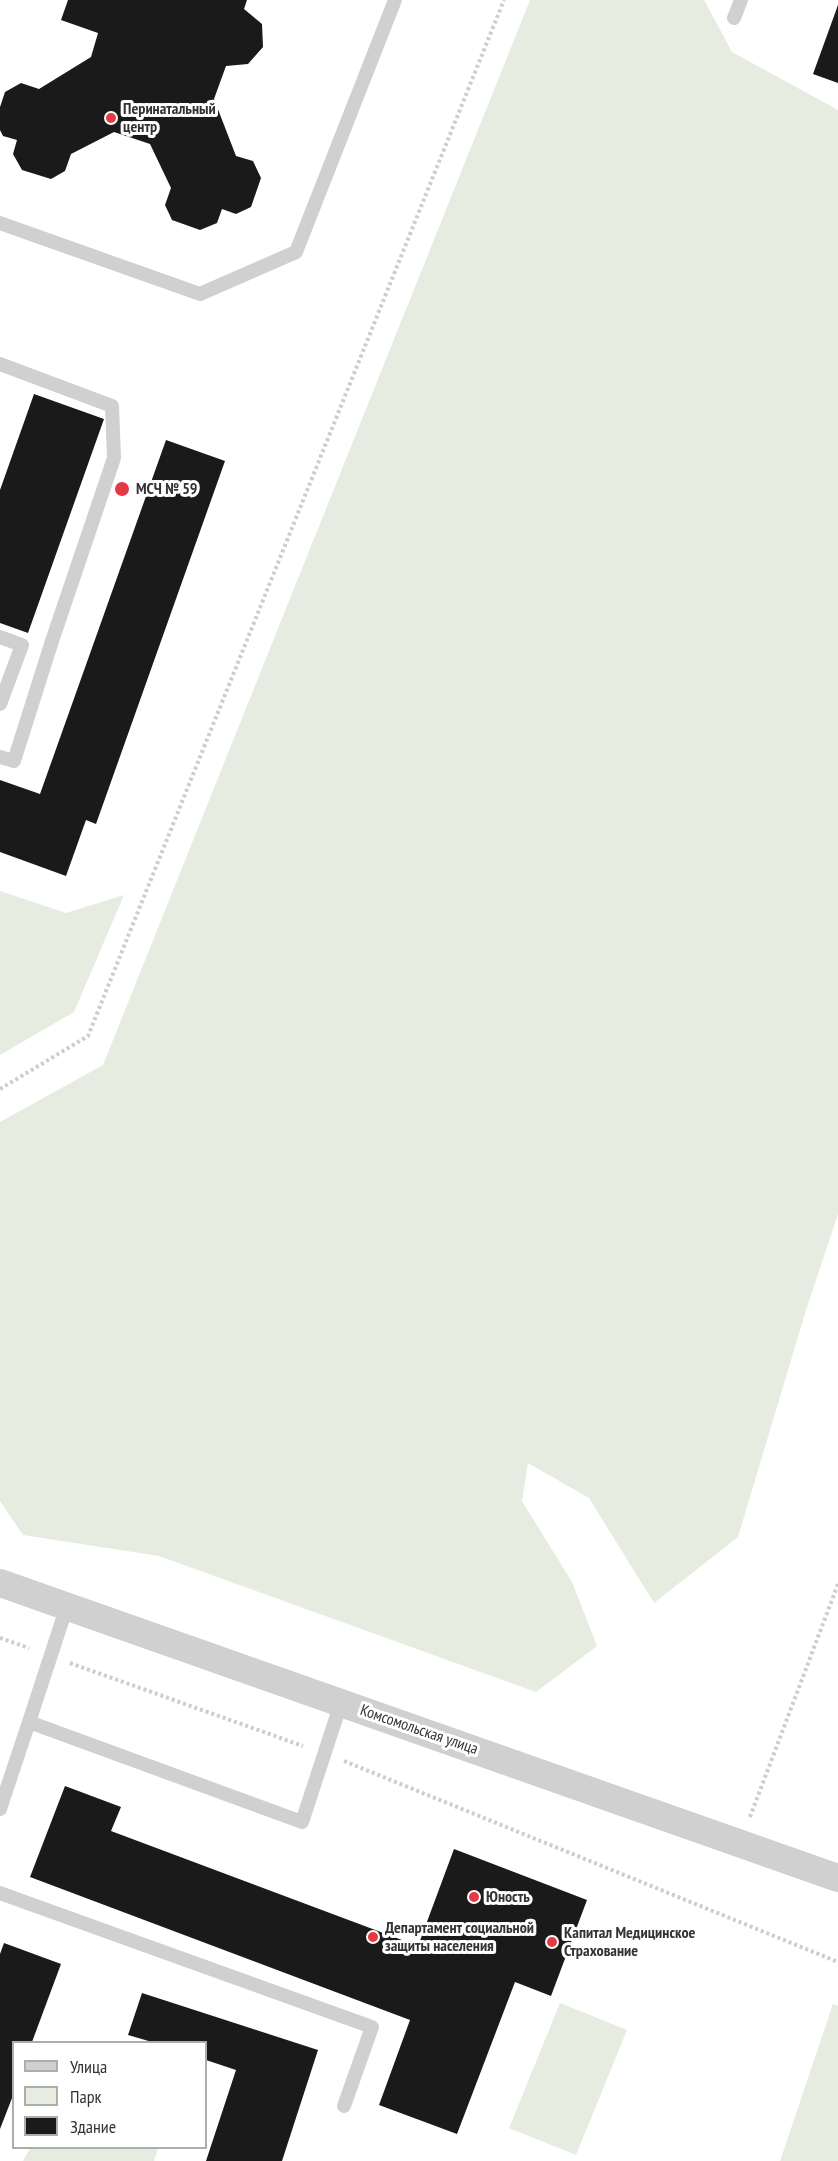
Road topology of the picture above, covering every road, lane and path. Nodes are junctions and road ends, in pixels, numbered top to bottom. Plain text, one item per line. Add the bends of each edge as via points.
1 (395, 0) edge
2 (504, 0) edge
3 (741, 0) edge
4 (734, 18) dead end
5 (0, 224) edge
6 (0, 364) edge
7 (0, 637) edge
8 (0, 704) edge
9 (0, 757) edge
10 (0, 1089) edge
11 (0, 1583) edge
12 (838, 1584) edge
13 (67, 1606) junction
14 (0, 1638) edge
15 (50, 1656) junction
16 (341, 1703) junction
17 (28, 1722) junction
18 (325, 1753) junction
19 (0, 1809) edge
20 (740, 1843) junction
21 (838, 1878) edge
22 (0, 1893) edge
23 (838, 1962) edge
24 (344, 2106) dead end

1 - 5 lane via 296,252 200,294
2 - 10 path via 88,1036
3 - 4 lane
6 - 9 lane via 112,406 114,458 14,761
7 - 8 lane via 22,645
11 - 13 street, Комсомольская улица
12 - 20 path
13 - 15 lane
13 - 16 street, Комсомольская улица
14 - 15 path
15 - 17 lane
15 - 18 path
16 - 18 lane
16 - 20 street, Комсомольская улица
17 - 18 lane via 302,1822
17 - 19 lane
18 - 23 path
20 - 21 street, Комсомольская улица
22 - 24 lane via 372,2027

